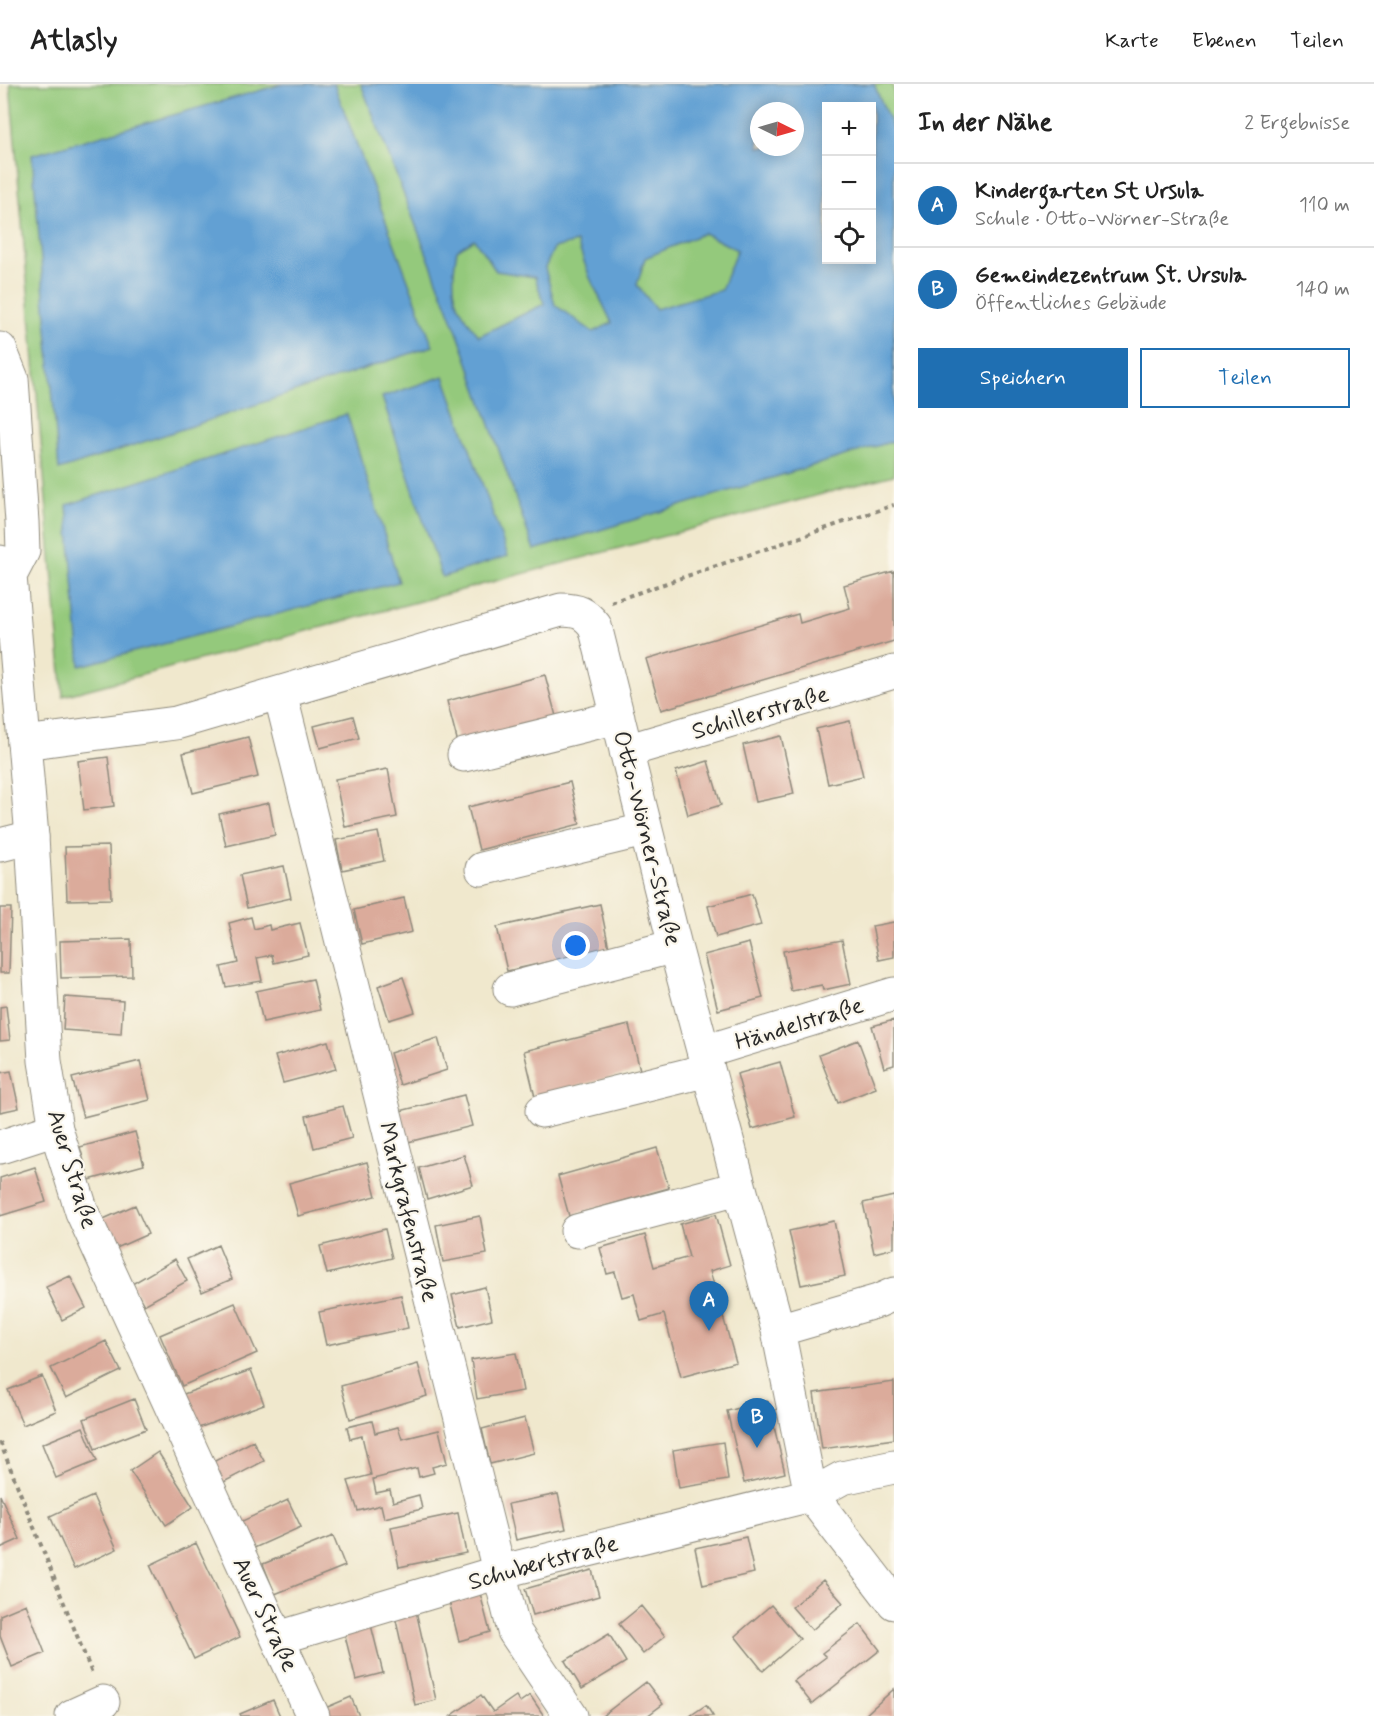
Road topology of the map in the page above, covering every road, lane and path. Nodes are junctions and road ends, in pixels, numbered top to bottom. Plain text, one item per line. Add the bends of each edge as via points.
1 (0, 349) edge
2 (894, 506) edge
3 (3, 571) edge
4 (587, 615) junction
5 (894, 672) edge
6 (280, 693) junction
7 (618, 717) junction
8 (24, 743) junction
9 (626, 751) junction
10 (464, 755) dead end
11 (644, 830) junction
12 (32, 837) junction
13 (0, 844) edge
14 (482, 869) dead end
15 (675, 945) junction
16 (510, 989) dead end
17 (894, 994) edge
18 (706, 1061) junction
19 (542, 1111) dead end
20 (56, 1129) junction
21 (0, 1147) edge
22 (738, 1188) junction
23 (577, 1231) dead end
24 (894, 1294) edge
25 (778, 1330) junction
26 (0, 1442) edge
27 (894, 1467) edge
28 (811, 1495) junction
29 (499, 1572) junction
30 (894, 1603) edge
31 (278, 1638) junction
32 (103, 1702) joint
33 (72, 1716) edge
34 (313, 1716) edge
35 (571, 1716) edge

1 - 3 street, Auer Straße via 12,379 23,551
2 - 4 path via 605,604
3 - 8 street, Auer Straße
4 - 6 street via 561,610
4 - 7 street, Otto-Wörner-Straße via 595,627
5 - 9 street, Schillerstraße
6 - 8 street via 176,723
6 - 29 street, Markgrafenstraße
7 - 9 street, Otto-Wörner-Straße
7 - 10 street
8 - 12 street, Auer Straße
9 - 11 street, Otto-Wörner-Straße
11 - 14 street
11 - 15 street, Otto-Wörner-Straße
12 - 13 street
12 - 20 street, Auer Straße via 45,1061
15 - 16 street
15 - 18 street, Otto-Wörner-Straße
17 - 18 street, Händelstraße
18 - 19 street, Händelstraße
18 - 22 street, Otto-Wörner-Straße
20 - 21 street
20 - 31 street, Auer Straße via 82,1212
22 - 23 street
22 - 25 street, Otto-Wörner-Straße
24 - 25 street
25 - 28 street, Otto-Wörner-Straße
26 - 32 path
27 - 28 street, Schubertstraße via 842,1478
28 - 29 street, Schubertstraße
28 - 30 street, Otto-Wörner-Straße
29 - 31 street, Schubertstraße
29 - 35 street, Markgrafenstraße via 514,1631
31 - 34 street, Auer Straße
32 - 33 street

